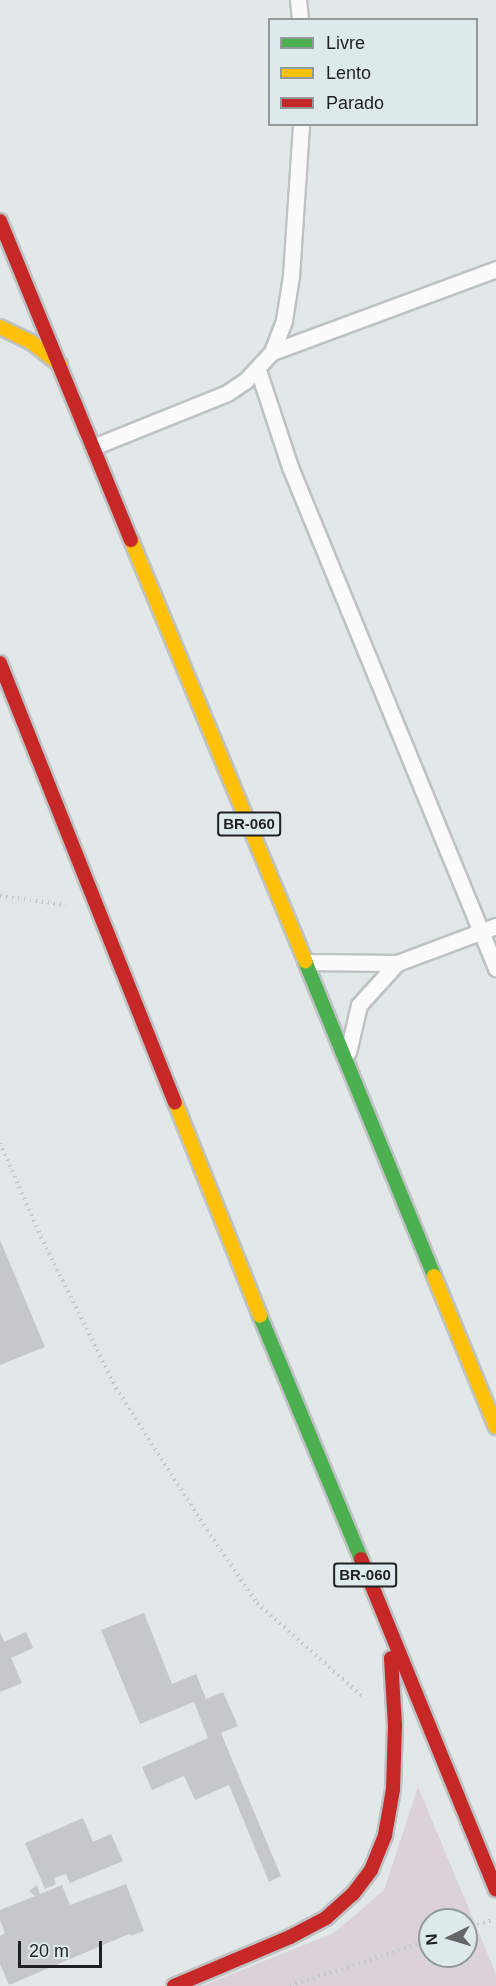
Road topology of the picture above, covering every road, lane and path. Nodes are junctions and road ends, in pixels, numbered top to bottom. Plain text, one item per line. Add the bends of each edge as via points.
1 (298, 0) edge
2 (300, 18) edge
3 (301, 126) edge
4 (0, 221) edge
5 (496, 269) edge
6 (0, 327) edge
7 (272, 352) junction
8 (60, 365) junction
9 (258, 370) junction
10 (93, 447) junction
11 (0, 663) edge
12 (0, 896) edge
13 (98, 909) junction
14 (489, 928) edge
15 (306, 962) junction
16 (397, 963) junction
17 (496, 968) edge
18 (346, 1063) junction
19 (0, 1143) edge
20 (496, 1427) edge
21 (389, 1632) junction
22 (395, 1726) junction
23 (496, 1889) edge
24 (496, 1919) edge
25 (478, 1925) edge
26 (418, 1944) edge
27 (174, 1986) edge
28 (290, 1986) edge

1 - 2 lane
3 - 7 lane via 291,276 284,320
4 - 8 highway, BR-060
5 - 7 lane
6 - 8 highway via 30,342
7 - 9 lane
8 - 10 highway, BR-060
9 - 10 lane via 227,393
9 - 14 lane via 290,467
10 - 15 highway, BR-060
11 - 13 highway, BR-060
12 - 13 path
13 - 21 highway, BR-060
14 - 16 lane
14 - 17 lane
15 - 16 lane
15 - 18 highway, BR-060
16 - 18 lane via 359,1005
18 - 20 highway, BR-060
19 - 22 path via 41,1237 116,1388 207,1530 257,1603
21 - 22 highway
21 - 23 highway, BR-060
22 - 27 highway via 393,1789 385,1835 371,1870 353,1894 326,1918 290,1937
24 - 25 path
26 - 28 path

